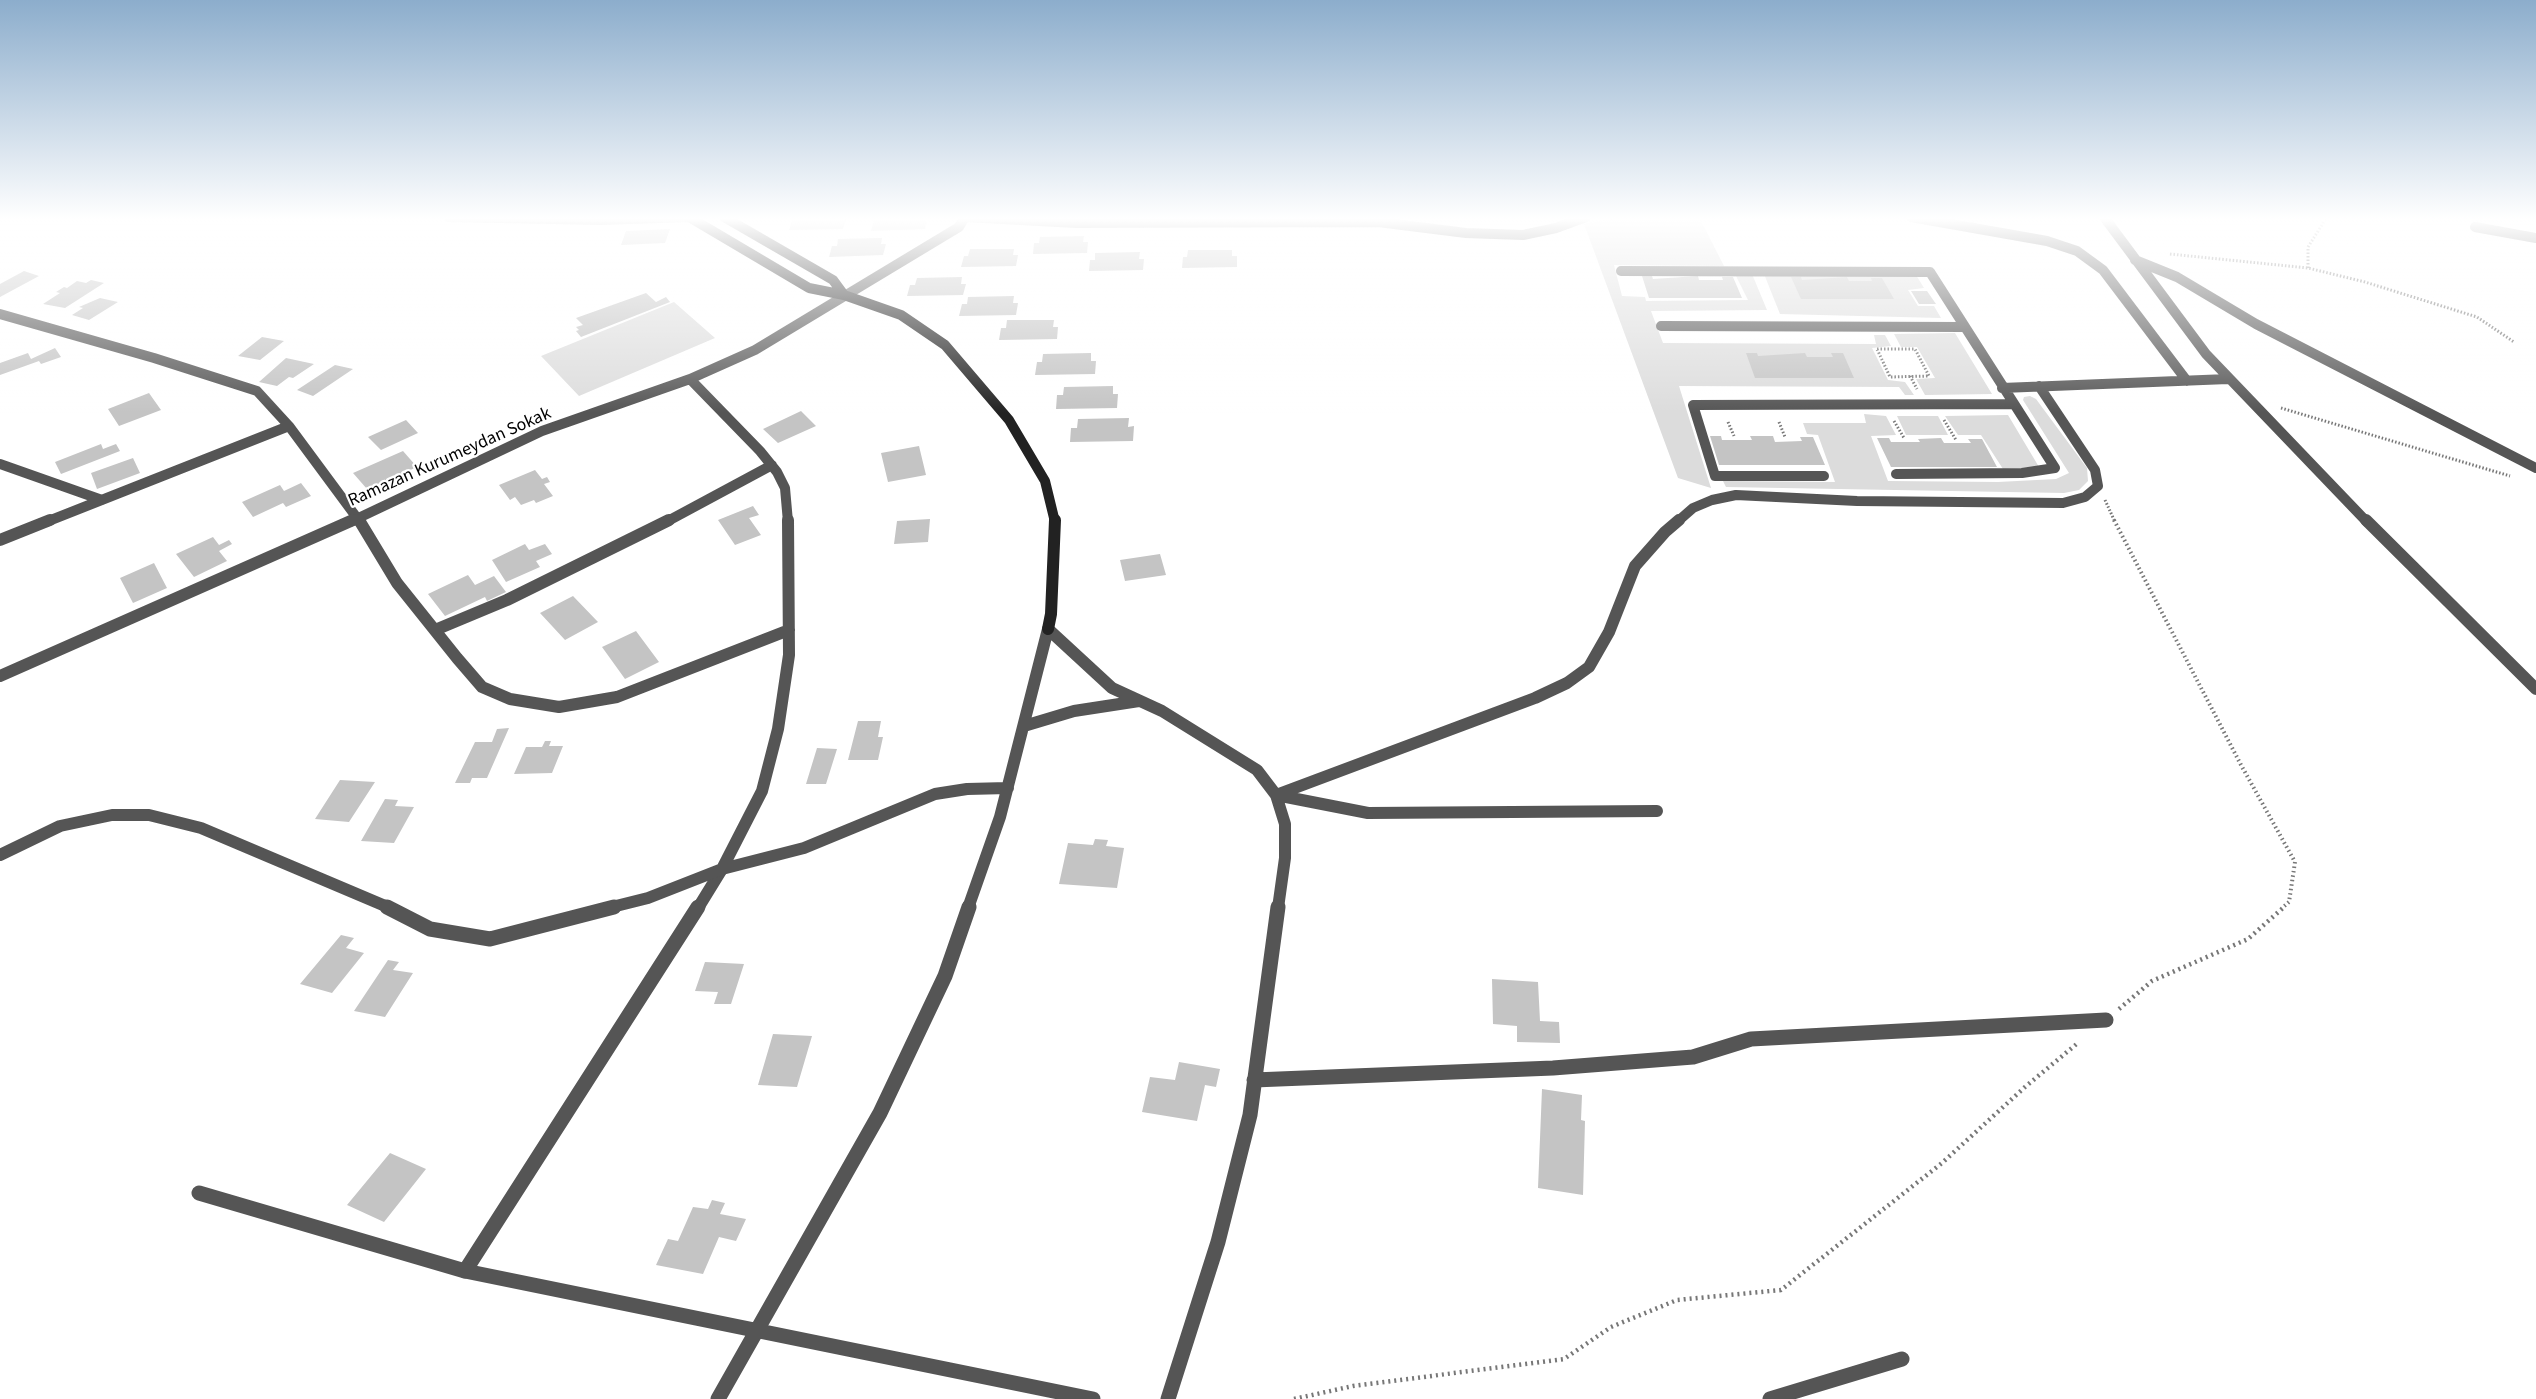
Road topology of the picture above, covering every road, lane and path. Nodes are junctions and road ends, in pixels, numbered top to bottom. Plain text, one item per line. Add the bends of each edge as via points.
1 (799, 282) edge
2 (835, 282) edge
3 (866, 282) edge
4 (1936, 282) edge
5 (2112, 282) edge
6 (2151, 282) edge
7 (2186, 282) edge
8 (2366, 282) edge
9 (844, 295) junction
10 (0, 315) edge
11 (1661, 326) dead end
12 (1964, 327) junction
13 (2514, 342) dead end
14 (1877, 349) joint
15 (690, 379) junction
16 (2228, 379) junction
17 (2187, 381) junction
18 (2039, 386) junction
19 (2002, 388) junction
20 (2012, 404) junction
21 (2276, 406) dead end
22 (289, 426) junction
23 (0, 464) edge
24 (772, 465) junction
25 (2536, 468) edge
26 (1896, 474) dead end
27 (1824, 476) dead end
28 (2517, 478) dead end
29 (2098, 486) junction
30 (102, 500) junction
31 (358, 518) junction
32 (0, 540) edge
33 (1048, 628) junction
34 (435, 630) junction
35 (789, 630) junction
36 (0, 676) edge
37 (2536, 689) edge
38 (1139, 701) junction
39 (1024, 726) junction
40 (1008, 788) junction
41 (1276, 795) junction
42 (1657, 811) dead end
43 (0, 855) edge
44 (722, 869) junction
45 (2106, 1020) junction
46 (1254, 1080) junction
47 (199, 1193) dead end
48 (465, 1271) junction
49 (757, 1331) junction
50 (1902, 1359) dead end
51 (718, 1399) edge
52 (1093, 1399) edge
53 (1168, 1399) edge
54 (1294, 1399) edge
55 (1770, 1399) edge

1 - 9 street
2 - 9 street
3 - 9 street, Ramazan Kurumeydan Sokak
4 - 12 street
5 - 17 street
6 - 16 street
7 - 25 street via 2266,329
8 - 13 path via 2477,317
9 - 15 street, Ramazan Kurumeydan Sokak via 755,350
9 - 33 street via 901,315 945,345 1009,420 1045,481 1056,525
10 - 22 street via 164,361 257,392
11 - 12 street
12 - 19 street
14 - 14 path via 1915,349 1929,376 1890,377
15 - 24 street
15 - 31 street, Ramazan Kurumeydan Sokak via 543,431
16 - 17 street
16 - 37 street via 2315,471
17 - 18 street
18 - 19 street
18 - 29 street via 2088,457
19 - 20 street
20 - 26 street via 2055,468 2022,473
20 - 27 street via 1693,405 1715,476
21 - 28 path
22 - 30 street
22 - 31 street
23 - 30 street
24 - 34 street via 696,507
24 - 35 street via 785,488
29 - 41 street via 2085,497 2062,503 1857,501 1736,495 1712,500 1693,508 1665,532 1635,566 1610,632 1589,667 1567,683
29 - 45 path via 2126,547 2295,862 2289,902 2248,939 2152,981
30 - 32 street
31 - 34 street via 397,583
31 - 36 street, Ramazan Kurumeydan Sokak
33 - 38 street via 1113,688
33 - 39 street
34 - 35 street via 482,687 510,699 560,707 616,697
35 - 44 street via 778,729 762,792
38 - 39 street via 1074,711
38 - 41 street via 1257,770
39 - 40 street
40 - 44 street via 935,794 804,848
40 - 49 street via 945,976 880,1113
41 - 42 street via 1368,813
41 - 46 street via 1285,824 1285,858
43 - 44 street via 60,826 112,815 149,815 201,828 384,905 430,929 490,939 648,898
44 - 48 street
45 - 46 street via 1751,1040 1693,1057 1553,1068
45 - 54 path via 1942,1163 1781,1290 1677,1300 1611,1327 1564,1359 1353,1386
46 - 53 street via 1250,1115 1218,1242
47 - 48 street
48 - 49 street
49 - 51 street
49 - 52 street
50 - 55 street

